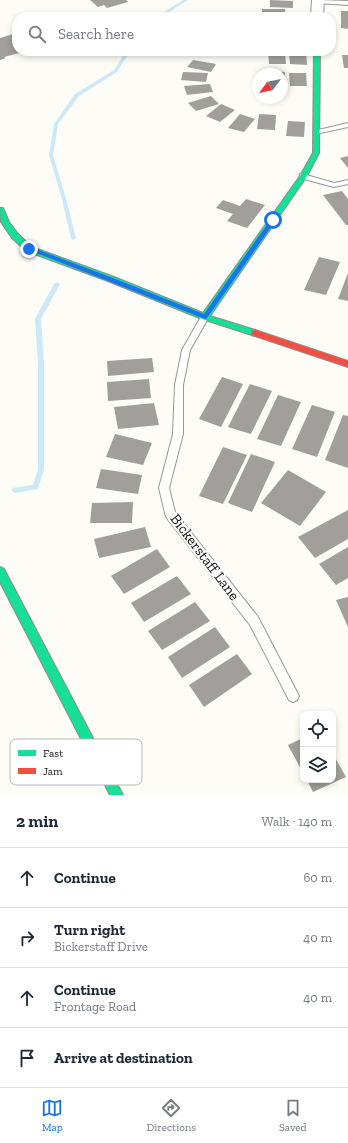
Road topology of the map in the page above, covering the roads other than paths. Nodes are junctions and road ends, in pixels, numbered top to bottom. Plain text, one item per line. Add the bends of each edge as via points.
1 (318, 1) edge
2 (348, 3) edge
3 (317, 12) edge
4 (316, 56) edge
5 (348, 125) edge
6 (316, 132) junction
7 (303, 176) junction
8 (348, 182) edge
9 (0, 210) edge
10 (205, 317) junction
11 (348, 364) edge
12 (0, 572) edge
13 (293, 696) dead end
14 (88, 739) edge
15 (112, 785) edge
16 (117, 795) edge

1 - 2 lane
1 - 3 street
4 - 6 main road
5 - 6 lane
6 - 7 main road via 316,153
7 - 8 lane via 334,185
7 - 10 main road
9 - 10 main road via 14,236 29,249
10 - 11 main road
10 - 13 lane, Bickerstaff Lane via 186,350 179,384 178,434 164,488 170,514 254,622
12 - 14 main road
15 - 16 main road

